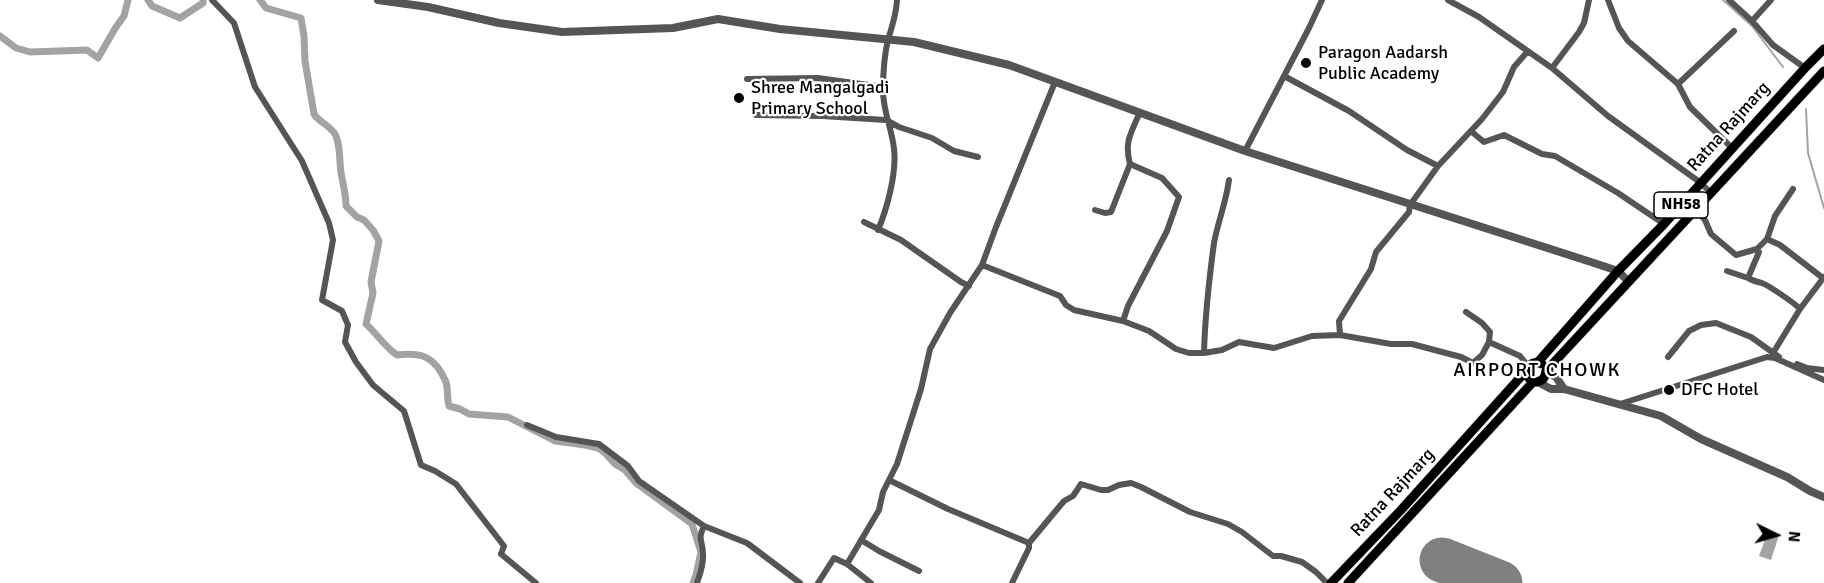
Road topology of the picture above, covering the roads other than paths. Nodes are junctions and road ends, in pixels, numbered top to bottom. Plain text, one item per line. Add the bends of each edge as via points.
1 (212, 0) edge
2 (378, 0) edge
3 (897, 0) edge
4 (1322, 0) edge
5 (1448, 0) edge
6 (1589, 0) edge
7 (1608, 0) edge
8 (1729, 0) edge
9 (1771, 0) edge
10 (1752, 21) junction
11 (1734, 30) dead end
12 (888, 39) junction
13 (1824, 49) edge
14 (1528, 51) junction
15 (1552, 68) junction
16 (1805, 68) junction
17 (1824, 71) edge
18 (1284, 76) junction
19 (747, 79) dead end
20 (1055, 82) junction
21 (1678, 84) junction
22 (883, 87) junction
23 (1140, 112) junction
24 (1763, 114) junction
25 (756, 115) dead end
26 (886, 120) junction
27 (1774, 126) junction
28 (1472, 132) junction
29 (1732, 148) junction
30 (1245, 151) junction
31 (978, 157) dead end
32 (1130, 164) junction
33 (1438, 166) junction
34 (1229, 180) dead end
35 (1701, 183) junction
36 (1793, 189) dead end
37 (1711, 193) junction
38 (1410, 205) junction
39 (1696, 209) junction
40 (1095, 210) dead end
41 (864, 222) dead end
42 (1664, 224) junction
43 (878, 230) junction
44 (1767, 239) junction
45 (1757, 249) junction
46 (982, 265) junction
47 (1618, 271) junction
48 (1727, 271) dead end
49 (1748, 278) junction
50 (1824, 278) edge
51 (1629, 282) junction
52 (969, 286) junction
53 (1800, 309) junction
54 (1466, 312) dead end
55 (1123, 321) junction
56 (1340, 335) junction
57 (1489, 342) junction
58 (1204, 353) junction
59 (1773, 353) junction
60 (1668, 357) dead end
61 (1538, 362) junction
62 (1527, 369) junction
63 (1824, 370) edge
64 (1546, 371) junction
65 (1824, 380) edge
66 (1535, 382) junction
67 (1564, 389) junction
68 (1620, 404) junction
69 (527, 425) dead end
70 (889, 480) junction
71 (1824, 496) edge
72 (704, 526) junction
73 (861, 540) junction
74 (1029, 543) junction
75 (847, 564) junction
76 (919, 571) dead end
77 (867, 582) edge
78 (537, 583) edge
79 (697, 583) edge
80 (800, 583) edge
81 (818, 583) edge
82 (1012, 583) edge
83 (1329, 583) edge
84 (1348, 583) edge

1 - 78 street via 234,23 255,87 302,161 329,223 333,240 322,300 342,311 348,325 345,342 356,362 373,385 404,411 421,465 456,484 504,546 501,554
2 - 12 street via 562,32 673,28 718,19
3 - 12 street
4 - 18 street
5 - 14 street
6 - 15 street via 1580,32
7 - 21 street via 1628,40
8 - 10 street
9 - 10 street
10 - 16 street via 1773,45
11 - 21 street
12 - 20 street via 1009,65
12 - 22 street
13 - 16 main road, Ratna Rajmarg / NH58
14 - 15 street
14 - 28 street
15 - 35 street via 1608,116
16 - 24 main road, Ratna Rajmarg / NH58
17 - 27 main road, Ratna Rajmarg / NH58
18 - 30 street
18 - 33 street
19 - 22 street via 818,78
20 - 23 street
20 - 46 street
21 - 29 street via 1690,107
22 - 26 street
23 - 30 street
23 - 32 street via 1128,138
24 - 27 main road
24 - 29 main road, Ratna Rajmarg / NH58
25 - 26 street
26 - 31 street via 954,151
26 - 43 street via 894,150 894,171
27 - 37 main road, Ratna Rajmarg / NH58
28 - 33 street
28 - 42 street via 1484,142 1504,135 1542,154 1555,156
29 - 35 main road, Ratna Rajmarg / NH58
30 - 38 street
32 - 40 street via 1111,212
32 - 55 street via 1162,178 1179,197 1167,231
33 - 38 street
34 - 58 street via 1215,241
35 - 37 street
35 - 42 main road, Ratna Rajmarg / NH58
36 - 44 street via 1775,216
37 - 39 main road, Ratna Rajmarg / NH58
38 - 47 street
38 - 56 street via 1409,212 1376,252 1371,269 1339,321
39 - 45 street via 1711,234 1736,255
39 - 51 main road, Ratna Rajmarg / NH58
41 - 43 street
42 - 47 main road, Ratna Rajmarg / NH58
43 - 52 street via 901,240
44 - 45 street
44 - 50 street
45 - 49 street
46 - 52 street
46 - 55 street via 1060,296 1074,310
47 - 51 street
47 - 61 main road, Ratna Rajmarg / NH58
48 - 49 street
49 - 53 street via 1764,284
50 - 53 street
51 - 64 main road, Ratna Rajmarg / NH58
52 - 70 street via 930,349 921,389
53 - 59 street
54 - 57 street via 1490,332
55 - 58 street via 1149,331 1176,349
56 - 57 street via 1412,344 1473,363
56 - 58 street via 1312,336 1274,348 1239,342
57 - 62 street via 1520,356
59 - 60 street via 1751,337 1716,323 1689,331
59 - 63 street via 1807,368
61 - 62 main road, Ratna Rajmarg / NH58
61 - 64 main road
62 - 66 main road via 1527,376
62 - 83 main road, Ratna Rajmarg / NH58 via 1401,510
64 - 66 main road, Ratna Rajmarg / NH58 via 1545,377
64 - 67 street
65 - 68 street via 1767,357
66 - 67 street via 1551,389
66 - 84 main road, Ratna Rajmarg / NH58
67 - 68 street
68 - 71 street via 1660,416
69 - 72 street via 556,437 599,444 628,466 639,481
70 - 73 street via 879,510
70 - 74 street via 948,510
72 - 79 street via 700,535 704,552
72 - 80 street via 747,543
73 - 75 street
73 - 76 street
74 - 82 street
74 - 83 street via 1081,484 1108,490 1131,483 1190,512 1228,524 1273,556 1302,562
75 - 77 street
75 - 81 street via 834,558

